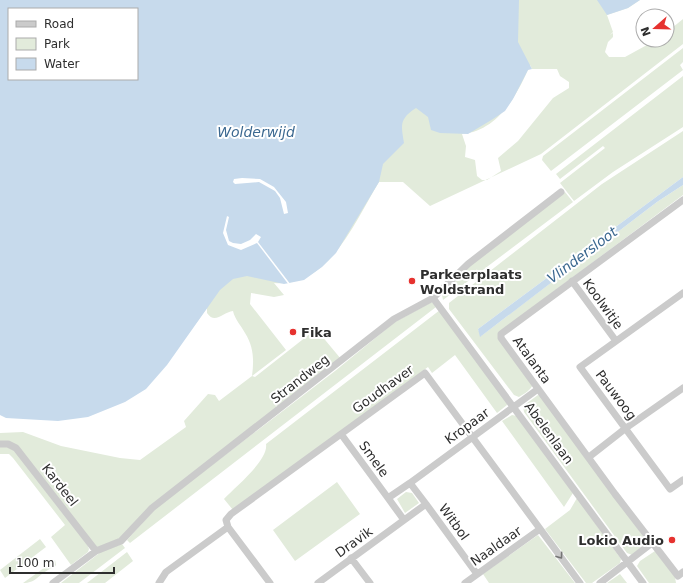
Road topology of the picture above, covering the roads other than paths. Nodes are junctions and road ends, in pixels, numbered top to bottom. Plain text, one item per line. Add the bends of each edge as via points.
1 (561, 192) dead end
2 (683, 200) edge
3 (572, 281) junction
4 (683, 293) edge
5 (433, 298) junction
6 (616, 341) junction
7 (683, 388) edge
8 (538, 389) junction
9 (515, 406) junction
10 (626, 428) junction
11 (341, 434) junction
12 (473, 437) junction
13 (0, 444) edge
14 (589, 457) junction
15 (683, 480) edge
16 (410, 483) junction
17 (388, 498) junction
18 (426, 504) junction
19 (404, 520) junction
20 (228, 527) junction
21 (540, 529) junction
22 (652, 543) junction
23 (96, 551) junction
24 (351, 558) junction
25 (628, 562) junction
26 (683, 572) edge
27 (477, 574) junction
28 (162, 582) edge
29 (53, 583) edge
30 (270, 583) edge
31 (318, 583) edge
32 (370, 583) edge
33 (465, 583) edge
34 (580, 583) edge
35 (600, 583) edge
36 (643, 583) edge

1 - 5 street, Strandweg via 468,264
2 - 3 street, Atalanta
3 - 6 street, Koolwitje
3 - 8 street, Atalanta via 501,334 501,338
4 - 6 street, Pauwoog
5 - 9 street, Abelenlaan
5 - 23 street, Strandweg via 394,319 152,508 121,540
6 - 10 street, Pauwoog via 580,367
7 - 10 street
8 - 9 street, Kropaar
8 - 14 street, Atalanta
9 - 12 street, Kropaar
9 - 25 street, Abelenlaan
10 - 14 street
10 - 15 street, Pauwoog via 670,489
11 - 12 street, Goudhaver via 425,373
11 - 17 street, Smele
11 - 20 street, Goudhaver via 231,514 226,520
12 - 16 street, Kropaar
12 - 21 street, Goudhaver
13 - 23 street, Kardeel via 16,448
14 - 22 street, Atalanta
16 - 17 street, Kropaar
16 - 18 street, Witbol
17 - 19 street, Smele
18 - 19 street, Dravik
18 - 27 street, Witbol
19 - 24 street, Dravik
20 - 28 street via 166,572
20 - 30 street
21 - 27 street, Naaldaar
21 -> 34 street, Goudhaver
22 - 25 street
22 - 26 street, Atalanta via 678,576
23 - 29 street, Strandweg
24 - 31 street, Dravik
24 - 32 street
25 - 35 street
25 - 36 street, Abelenlaan
27 - 33 street, Naaldaar

